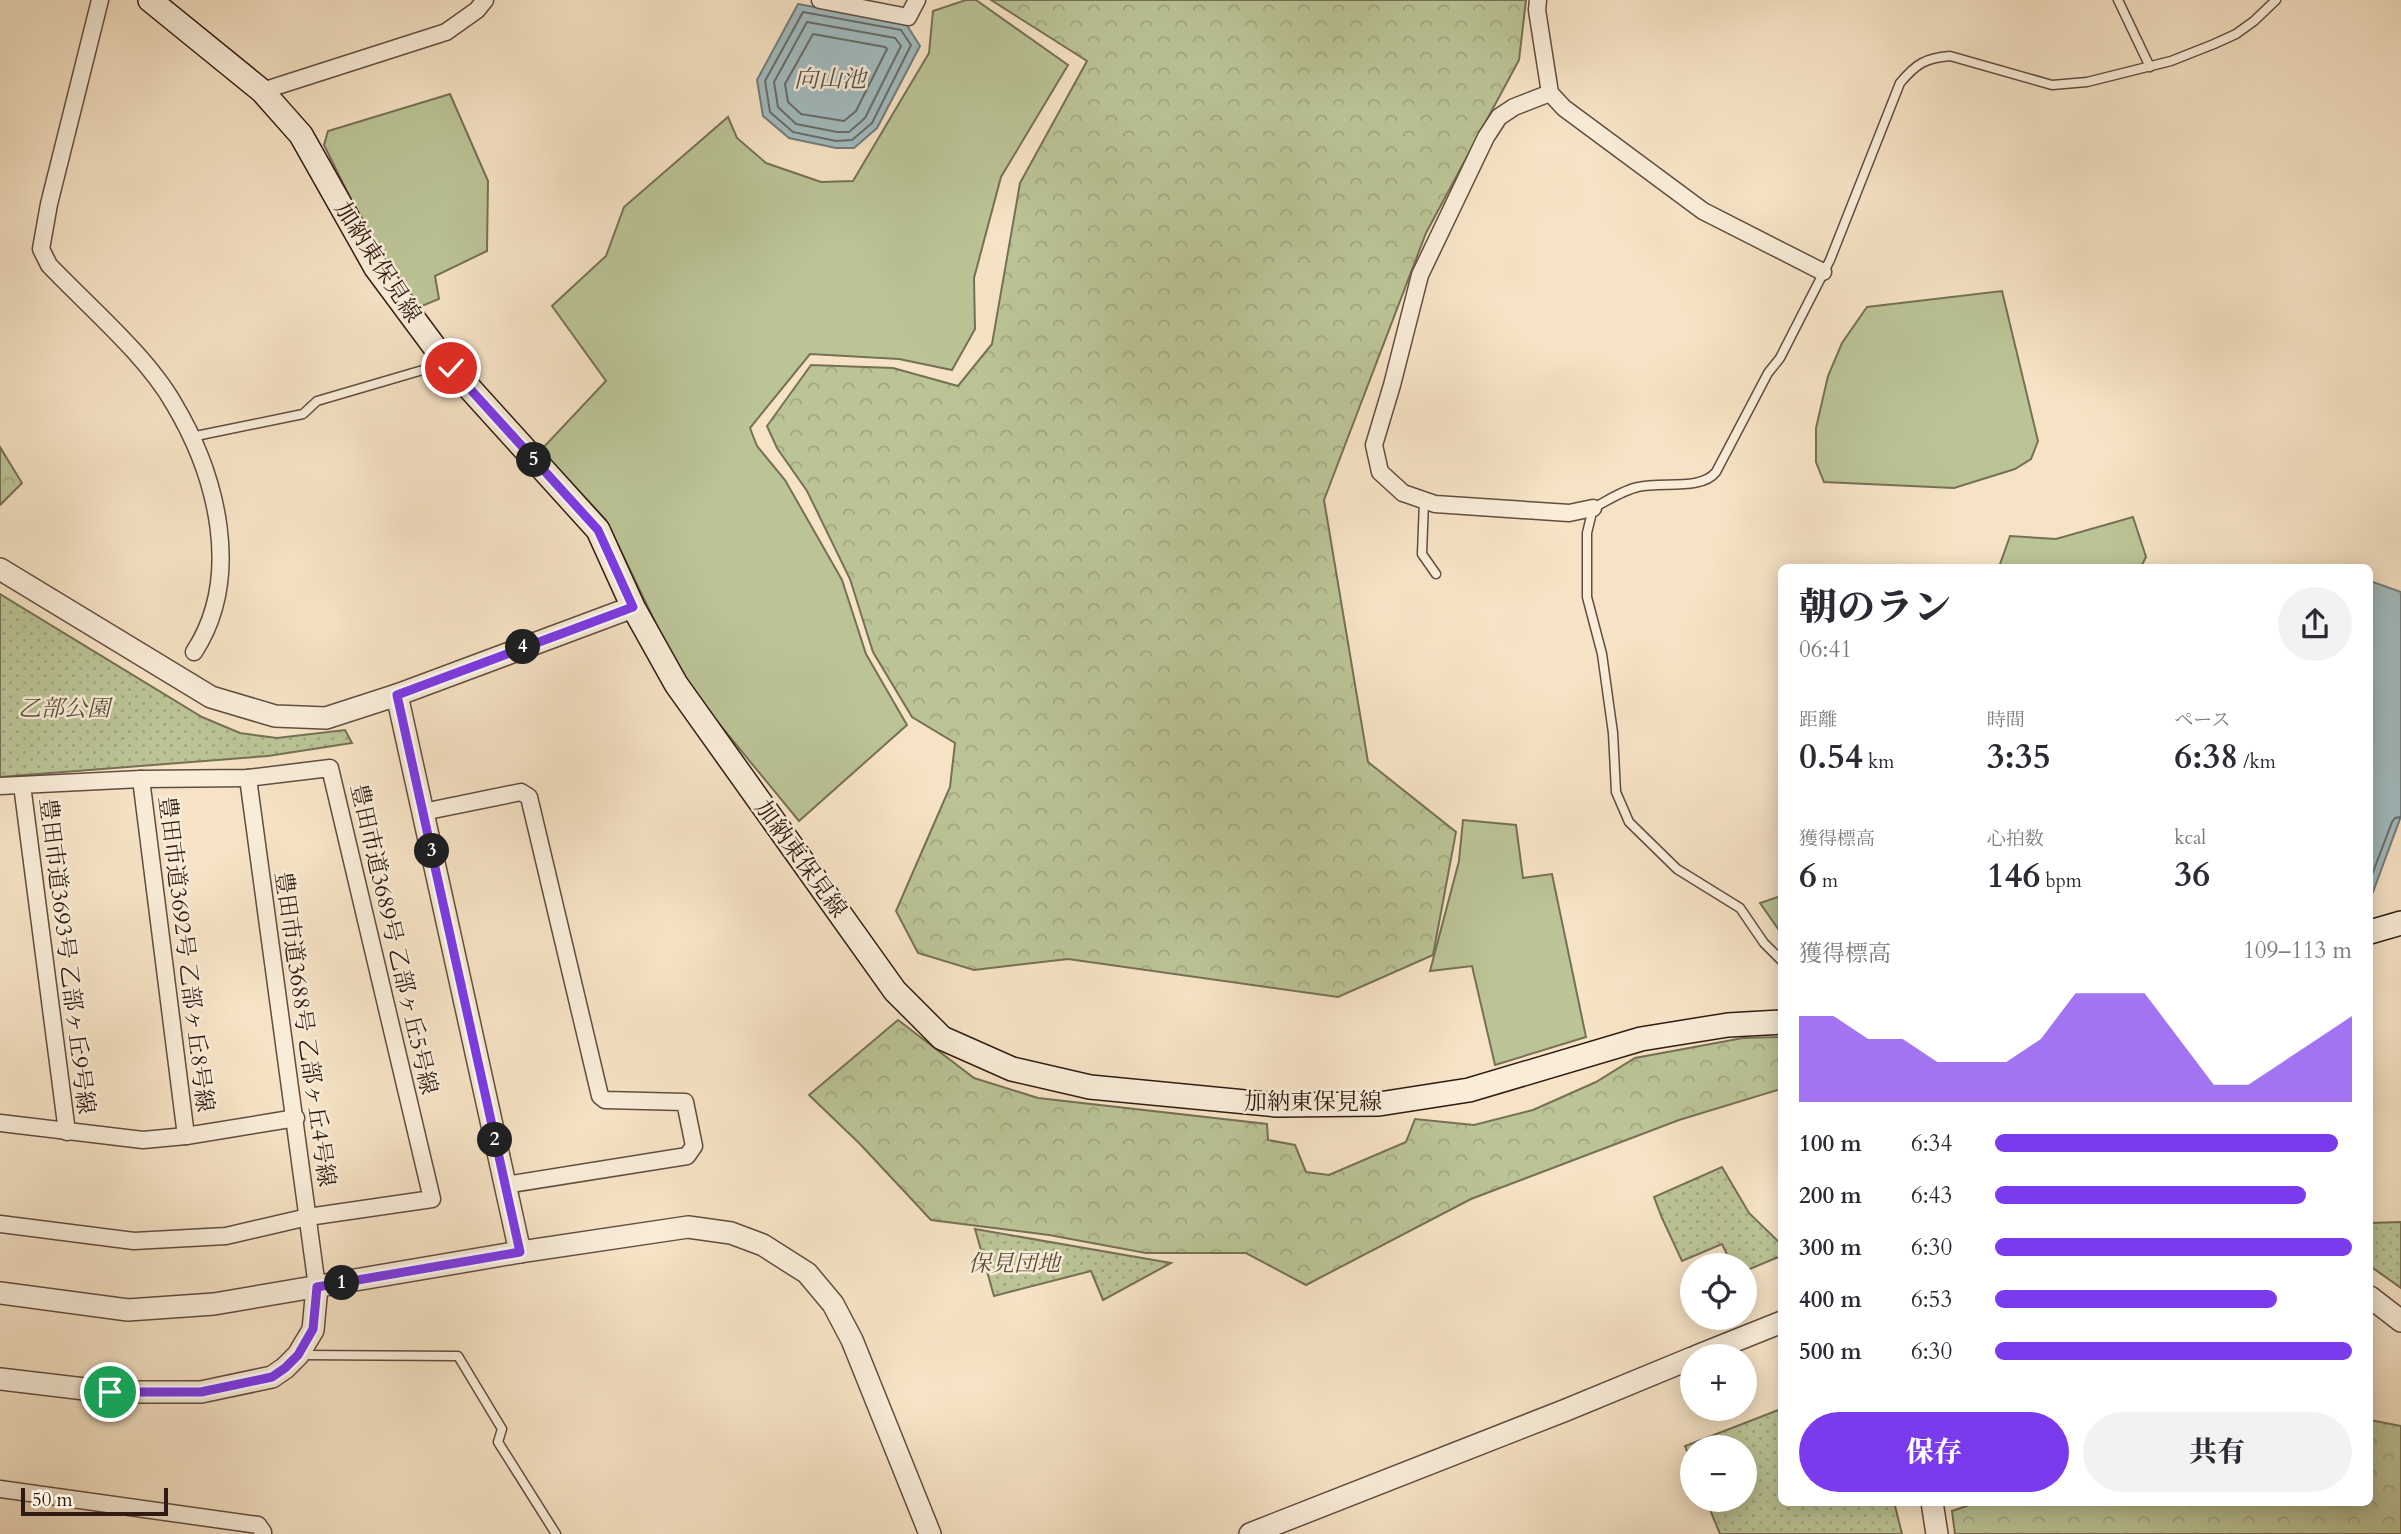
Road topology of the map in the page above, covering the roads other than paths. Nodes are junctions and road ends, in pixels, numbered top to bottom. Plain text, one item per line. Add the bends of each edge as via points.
1 (100, 0) edge
2 (150, 0) edge
3 (485, 0) edge
4 (820, 0) edge
5 (917, 0) edge
6 (1538, 0) edge
7 (2118, 0) edge
8 (2276, 0) edge
9 (2150, 67) junction
10 (262, 91) junction
11 (1550, 93) junction
12 (1823, 272) junction
13 (442, 357) junction
14 (191, 437) junction
15 (1424, 500) junction
16 (1593, 508) junction
17 (0, 569) edge
18 (1436, 574) dead end
19 (633, 607) junction
20 (194, 653) dead end
21 (397, 695) junction
22 (248, 778) junction
23 (141, 779) junction
24 (22, 785) junction
25 (0, 786) edge
26 (423, 812) junction
27 (2401, 923) edge
28 (2373, 931) edge
29 (1778, 957) edge
30 (1778, 1022) edge
31 (296, 1118) junction
32 (0, 1123) edge
33 (66, 1132) junction
34 (186, 1136) junction
35 (505, 1185) junction
36 (308, 1217) junction
37 (0, 1224) edge
38 (520, 1252) junction
39 (317, 1287) junction
40 (0, 1293) edge
41 (2373, 1299) edge
42 (2401, 1321) edge
43 (1778, 1324) edge
44 (1727, 1344) edge
45 (298, 1355) junction
46 (1680, 1363) edge
47 (0, 1379) edge
48 (0, 1489) edge
49 (1933, 1506) edge
50 (262, 1534) edge
51 (556, 1534) edge
52 (930, 1534) edge
53 (1250, 1534) edge
54 (1937, 1534) edge

1 - 14 street via 41,250 139,358 174,403
2 - 10 main road, 加納東保見線
3 - 10 street via 446,32
4 - 5 street via 908,17
6 - 11 street
7 - 9 lane
8 - 9 lane via 2236,34
9 - 12 lane via 2052,85 1950,57 1916,65 1900,83
10 - 13 main road, 加納東保見線 via 301,135 376,268
11 - 12 street via 1703,211
11 - 15 street via 1499,117 1420,275 1374,445 1380,472 1404,493
12 - 16 lane via 1712,477 1637,487
13 - 14 lane via 433,367 317,401 303,414
13 - 19 main road, 加納東保見線 via 598,530
14 - 20 street via 210,484 222,552 216,605
15 - 16 street via 1569,513
15 - 18 lane via 1422,554
16 - 29 lane via 1587,533 1587,597 1602,654 1616,792 1629,822 1677,869 1740,908
17 - 21 street via 211,696 275,716 326,718
19 - 21 street
19 - 30 main road, 加納東保見線 via 676,684 895,991 942,1038 1012,1069 1090,1087 1277,1105 1379,1104 1469,1090 1641,1039
21 - 26 street
22 - 23 street, 豊田市道3689号 乙部ヶ丘5号線
22 - 31 street, 豊田市道3688号 乙部ヶ丘4号線
22 - 36 street, 豊田市道3689号 乙部ヶ丘5号線 via 330,768 432,1199
23 - 24 street, 豊田市道3689号 乙部ヶ丘5号線
23 - 34 street, 豊田市道3692号 乙部ヶ丘8号線
24 - 25 street, 豊田市道3689号 乙部ヶ丘5号線
24 - 33 street, 豊田市道3693号 乙部ヶ丘9号線
26 - 35 street
26 - 35 street via 521,792 529,797 600,1096 605,1100 685,1102 694,1146 687,1156
27 - 28 main road
31 - 34 street
31 - 36 street, 豊田市道3688号 乙部ヶ丘4号線
32 - 33 street
33 - 34 street via 143,1140
35 - 38 street
36 - 37 street via 226,1236 134,1241
36 - 39 street, 豊田市道3688号 乙部ヶ丘4号線
38 - 39 street
38 - 52 street via 688,1227 731,1233 763,1245 807,1273 833,1304 852,1340
39 - 40 street via 214,1304 128,1310
39 - 45 street via 313,1329
41 - 42 street
43 - 44 street
45 - 47 street via 272,1377 201,1392 110,1392
45 - 51 lane via 458,1356 502,1429 498,1443
46 - 53 street
48 - 50 street via 258,1525
49 - 54 street

